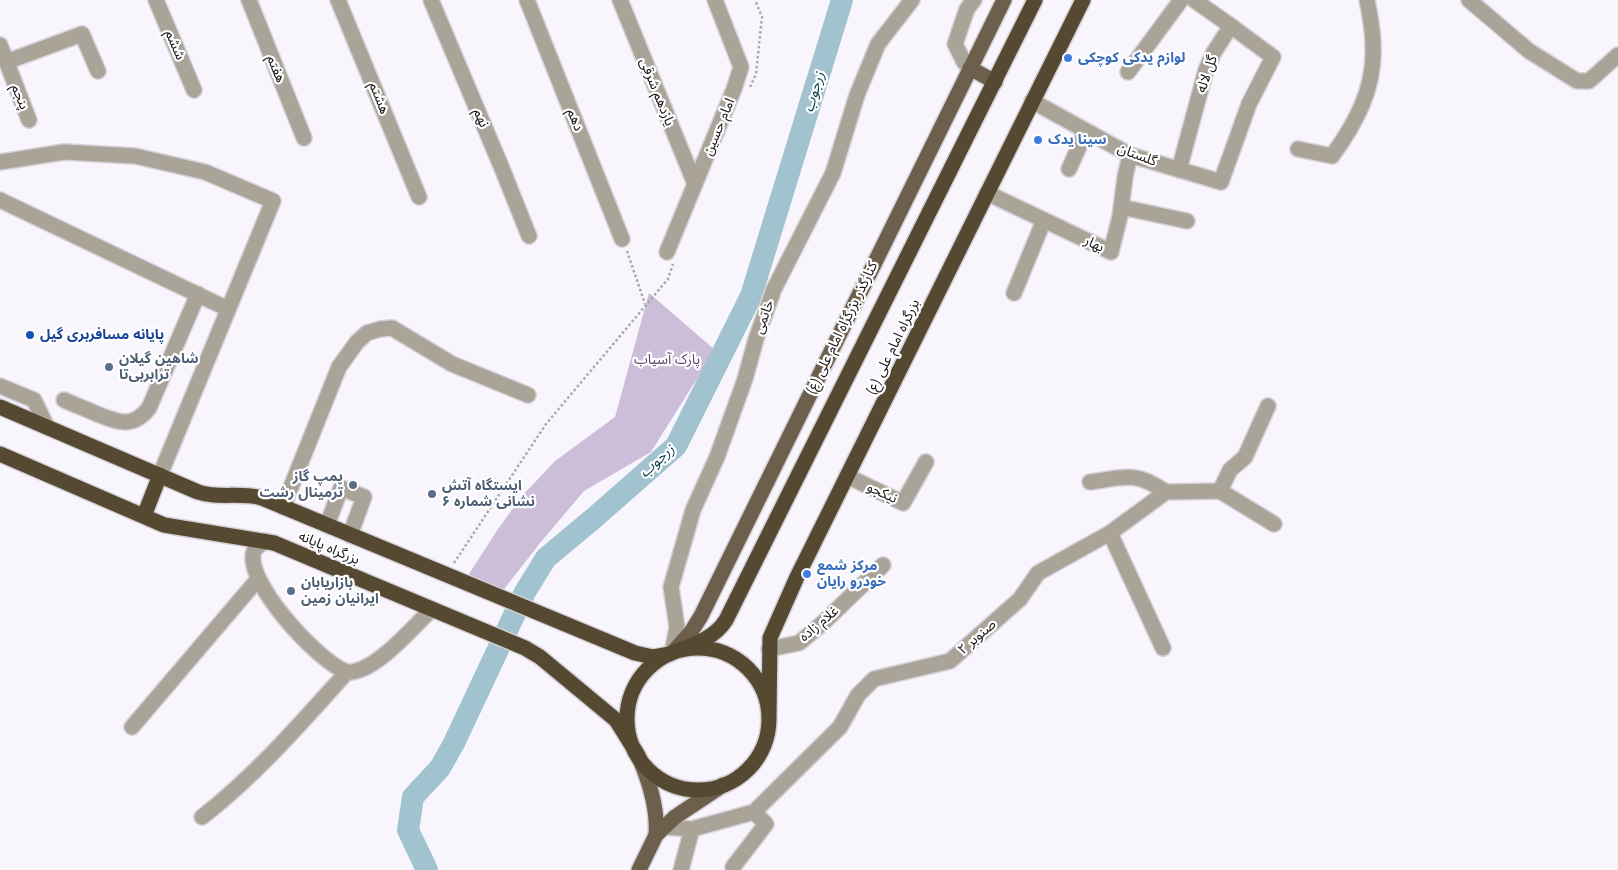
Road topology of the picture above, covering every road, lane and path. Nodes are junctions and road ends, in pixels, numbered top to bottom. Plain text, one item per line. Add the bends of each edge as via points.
1 (156, 0) edge
2 (249, 0) edge
3 (431, 0) edge
4 (527, 0) edge
5 (620, 0) edge
6 (715, 0) edge
7 (755, 0) edge
8 (912, 0) edge
9 (974, 0) edge
10 (1004, 0) edge
11 (1035, 0) edge
12 (1083, 0) edge
13 (1181, 0) edge
14 (1194, 0) edge
15 (1367, 0) edge
16 (1469, 0) edge
17 (340, 1) edge
18 (1231, 26) junction
19 (0, 46) edge
20 (1618, 55) edge
21 (6, 62) junction
22 (970, 68) junction
23 (98, 71) dead end
24 (1128, 72) dead end
25 (995, 82) junction
26 (194, 90) dead end
27 (748, 91) dead end
28 (1032, 101) junction
29 (29, 120) dead end
30 (1086, 131) junction
31 (304, 138) dead end
32 (1298, 148) dead end
33 (1130, 156) junction
34 (0, 162) edge
35 (1069, 169) dead end
36 (1179, 170) junction
37 (695, 184) junction
38 (987, 193) junction
39 (419, 197) dead end
40 (0, 200) edge
41 (1121, 207) junction
42 (1044, 220) junction
43 (1188, 221) dead end
44 (529, 236) dead end
45 (622, 239) joint
46 (672, 254) joint
47 (1014, 293) dead end
48 (198, 294) junction
49 (645, 304) junction
50 (228, 309) junction
51 (0, 386) edge
52 (528, 395) dead end
53 (64, 400) dead end
54 (1268, 406) dead end
55 (0, 407) edge
56 (48, 427) junction
57 (0, 454) edge
58 (926, 462) dead end
59 (160, 475) junction
60 (847, 476) junction
61 (1090, 482) dead end
62 (1220, 491) junction
63 (1166, 492) junction
64 (283, 507) junction
65 (144, 516) junction
66 (1274, 524) dead end
67 (327, 525) junction
68 (1110, 533) junction
69 (350, 535) junction
70 (265, 541) junction
71 (883, 565) dead end
72 (447, 575) junction
73 (258, 580) junction
74 (432, 609) junction
75 (1163, 648) dead end
76 (769, 649) junction
77 (672, 653) junction
78 (347, 672) junction
79 (769, 717) junction
80 (132, 727) dead end
81 (637, 753) junction
82 (723, 785) junction
83 (754, 812) junction
84 (202, 817) dead end
85 (692, 829) junction
86 (657, 836) junction
87 (733, 867) dead end
88 (639, 870) edge
89 (681, 870) edge

1 - 26 street, ششم
2 - 31 street, هفتم
3 - 44 street, نهم
4 - 45 street, دهم
5 - 37 street, یازدهم شرقی
6 - 37 street, امام حسین via 741,67
7 - 27 path via 762,17 756,74
8 - 77 street, خاتمی via 878,44 857,94 833,173 774,290 717,457 693,510 671,586 677,627
9 - 22 street via 967,9 955,44
10 - 22 main road, کنارگذر بزرگراه امام علی (ع)
11 - 25 highway
12 - 28 highway, بزرگراه امام علی (ع)
13 - 24 street
14 - 18 street
15 - 32 street via 1373,47 1371,72 1359,113 1332,156
16 - 20 street via 1529,52 1577,81 1589,81
17 - 39 street, هشتم
18 - 36 street, گل لاله via 1206,70
18 - 36 street, گلستان via 1273,57 1249,104 1221,182
19 - 21 street, پنجم
21 - 23 street via 82,34
21 - 29 street, پنجم
22 - 25 main road
22 - 77 main road, کنارگذر بزرگراه امام علی (ع) via 701,616
25 - 77 highway via 726,620 708,639
28 - 30 street, گلستان
28 - 38 highway, بزرگراه امام علی (ع)
30 - 33 street, گلستان
30 - 35 street
33 - 36 street, گلستان
33 - 41 street, بهار
34 - 50 street via 64,152 135,156 205,172 273,201
37 - 46 street, امام حسین
38 - 42 street, بهار
38 - 60 highway, بزرگراه امام علی (ع)
40 - 48 street
41 - 42 street, بهار via 1111,252
41 - 43 street
42 - 47 street
45 - 49 path
46 - 49 path via 668,279
48 - 50 street
48 - 53 street via 149,408 141,416 129,422 116,422
49 - 72 path via 546,424
50 - 59 street
51 - 56 street via 34,400
52 - 64 street via 452,364 392,328 367,333 356,342 339,367
54 - 62 street via 1245,457 1230,470
55 - 56 highway
56 - 59 highway
57 - 65 highway, بزرگراه پایانه
58 - 60 street, نیکجو via 903,503
59 - 64 highway via 201,493 256,496
59 - 65 highway
60 - 76 highway, بزرگراه امام علی (ع) via 773,628
61 - 63 street via 1130,476 1150,481
62 - 63 street
62 - 66 street
63 - 68 street, صنوبر ۲
64 - 67 highway
65 - 70 highway, بزرگراه پایانه via 176,528
67 - 69 highway
67 - 69 street via 341,488 364,497
68 - 75 street
68 - 83 street, صنوبر ۲ via 1038,573 1020,599 950,661 874,679 858,695 840,726
69 - 72 highway
70 - 73 street via 254,550
70 - 74 highway, بزرگراه پایانه
71 - 76 street, غلام زاده via 798,643
72 - 77 highway via 635,653 653,657
73 - 78 street via 267,597 295,629 336,667
73 - 80 street
74 - 78 street via 370,665
74 - 81 highway, بزرگراه پایانه via 540,657 616,720
76 - 79 highway, بزرگراه امام علی (ع)
77 - 79 highway via 703,648 734,658 759,682 766,697
77 - 81 highway via 648,668 632,693 628,723
78 - 84 street via 279,747
79 - 82 highway via 766,740 757,759 743,774
81 - 82 highway via 653,773 676,786 699,790
81 - 86 main road via 652,797
82 - 86 main road via 686,809
83 - 85 street, صنوبر ۲
83 - 87 street via 766,824
85 - 86 street, صنوبر ۲
85 - 89 street
86 - 88 main road

